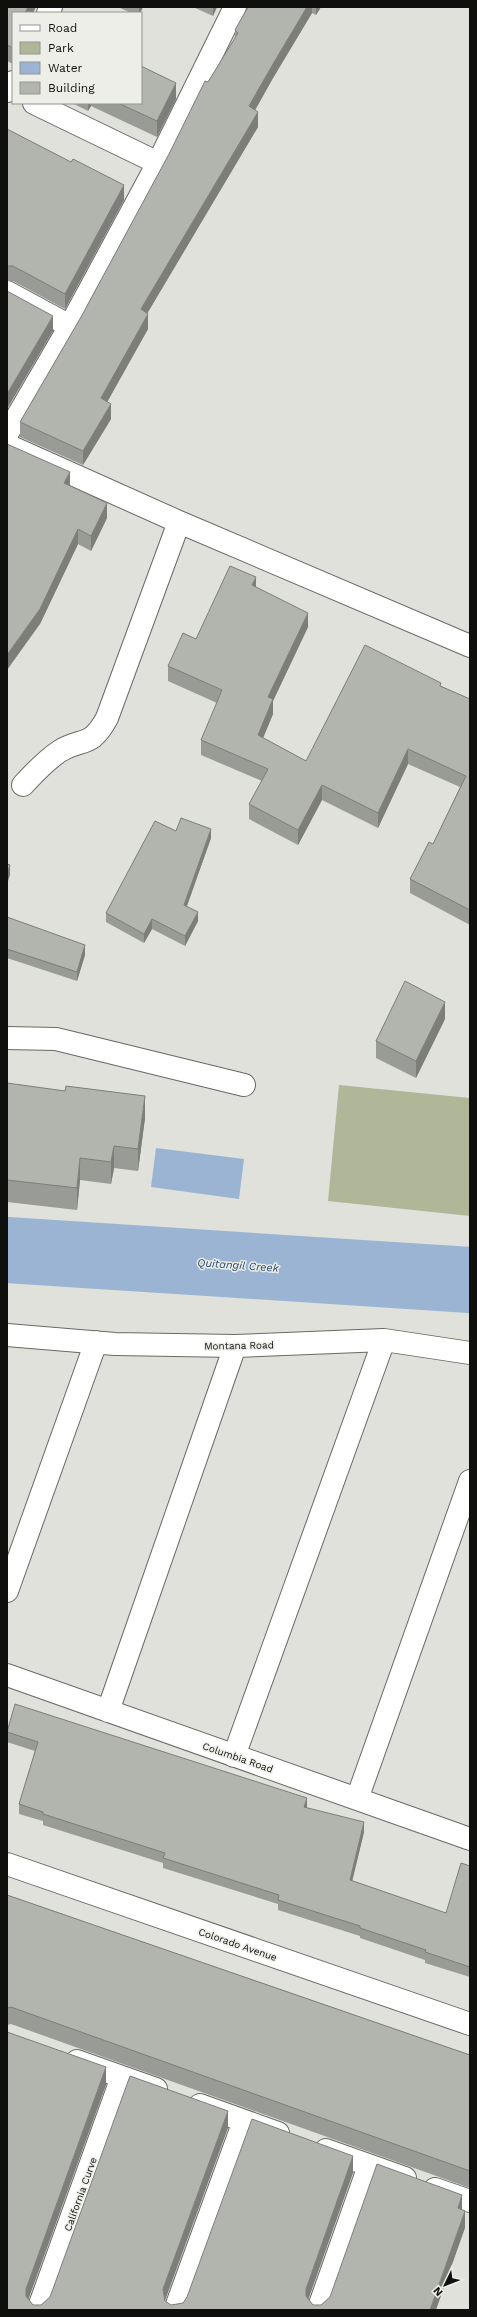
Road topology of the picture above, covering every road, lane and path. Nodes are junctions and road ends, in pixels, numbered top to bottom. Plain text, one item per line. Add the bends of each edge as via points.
1 (235, 7) edge
2 (36, 104) edge
3 (158, 163) junction
4 (7, 292) edge
5 (70, 326) junction
6 (7, 434) edge
7 (7, 445) edge
8 (179, 522) junction
9 (470, 646) edge
10 (23, 785) dead end
11 (7, 1038) edge
12 (244, 1085) dead end
13 (7, 1335) edge
14 (384, 1340) junction
15 (96, 1342) junction
16 (235, 1346) junction
17 (470, 1353) edge
18 (470, 1481) edge
19 (7, 1590) edge
20 (7, 1675) edge
21 (108, 1711) junction
22 (234, 1756) junction
23 (357, 1799) junction
24 (470, 1839) edge
25 (7, 1864) edge
26 (470, 2024) edge
27 (57, 2054) edge
28 (122, 2077) junction
29 (244, 2121) junction
30 (369, 2166) junction
31 (470, 2201) edge
32 (38, 2310) edge
33 (175, 2310) edge
34 (318, 2310) edge

1 - 3 street
2 - 3 street
3 - 5 street
4 - 5 street
5 - 6 street
7 - 8 street
8 - 9 street
8 - 10 street via 107,718 100,730 87,742 60,751 35,771
11 - 12 street via 56,1040
13 - 15 street, Montana Road
14 - 16 street, Montana Road
14 - 17 street, Montana Road
14 - 22 street
15 - 16 street, Montana Road
15 - 19 street
16 - 21 street
18 - 23 street
20 - 21 street, Columbia Road
21 - 22 street, Columbia Road
22 - 23 street, Columbia Road
23 - 24 street, Columbia Road
25 - 26 street, Colorado Avenue
27 - 28 street
28 - 29 street
28 - 32 street, California Curve
29 - 30 street
29 - 33 street
30 - 31 street
30 - 34 street

